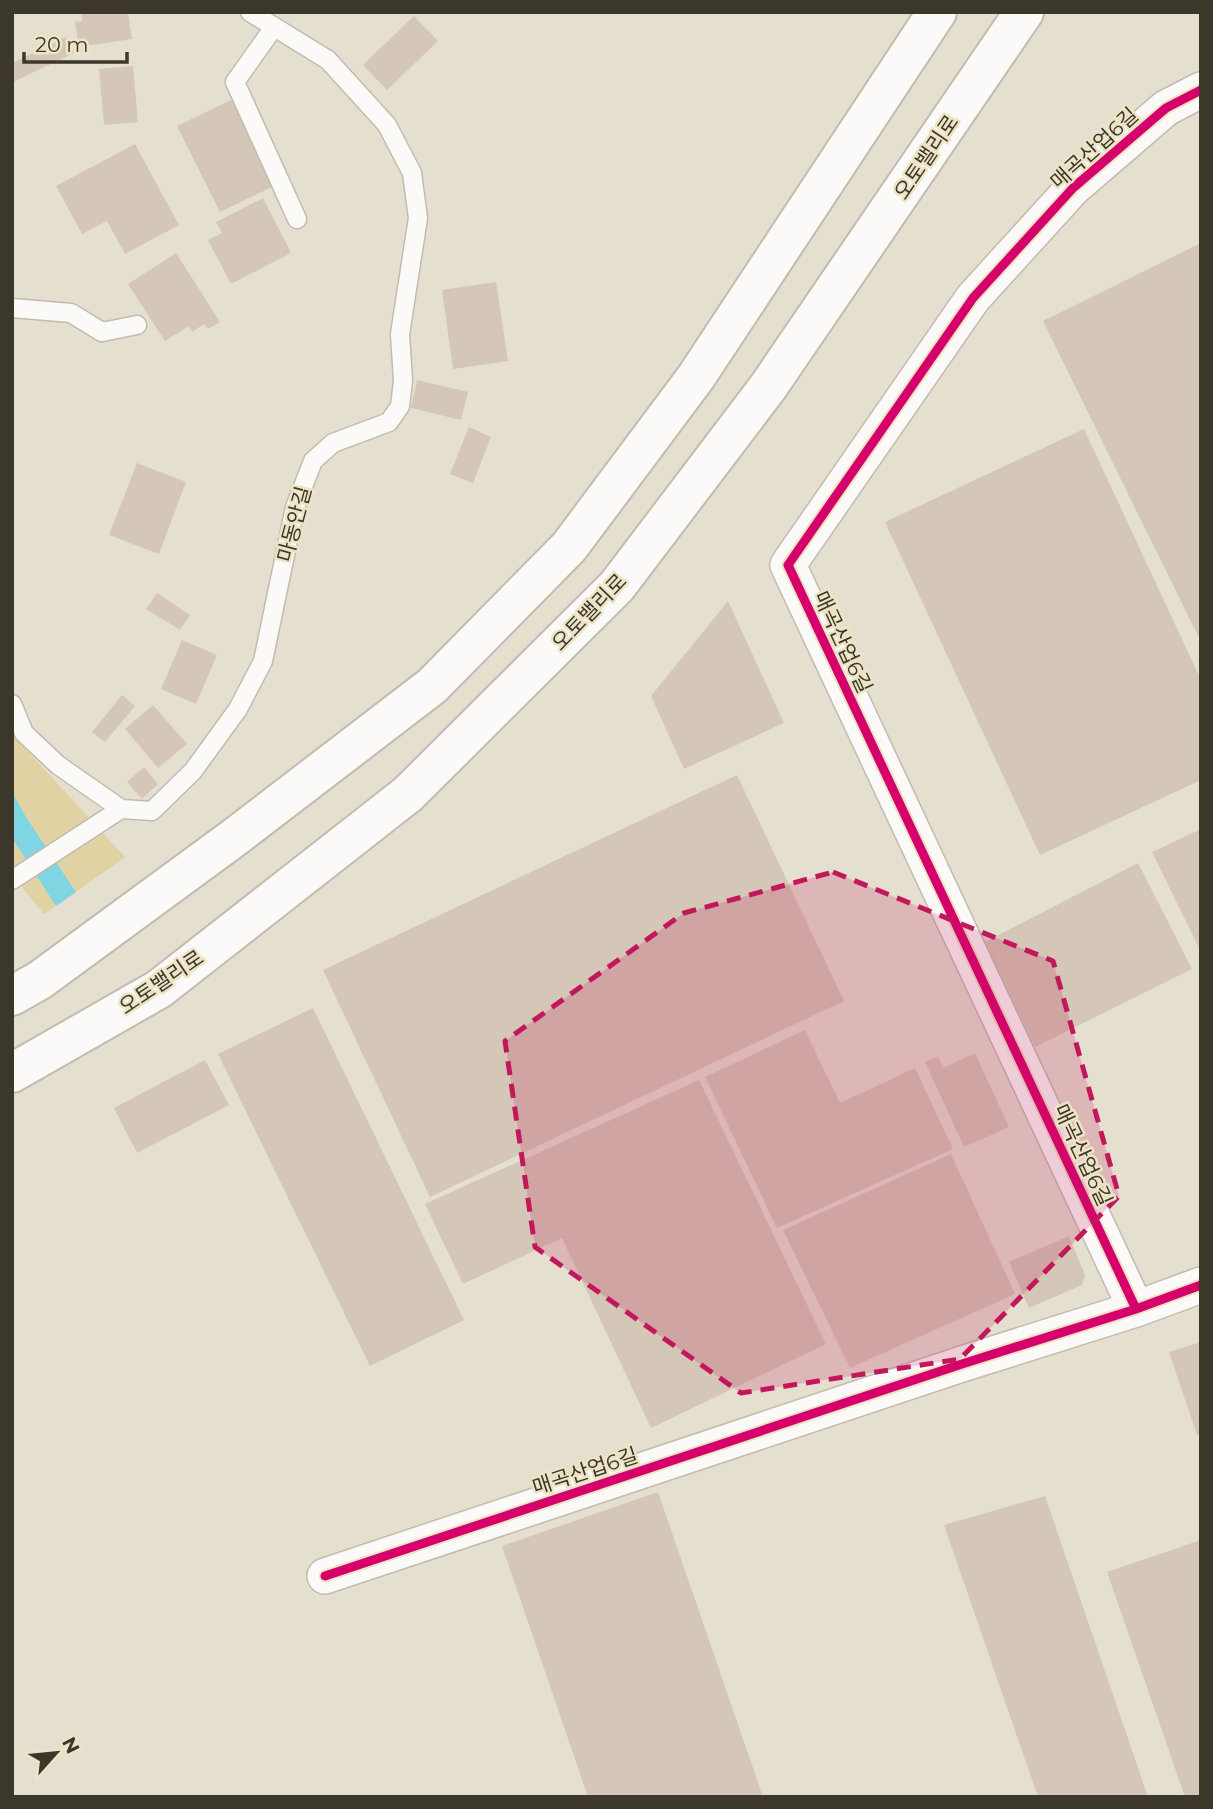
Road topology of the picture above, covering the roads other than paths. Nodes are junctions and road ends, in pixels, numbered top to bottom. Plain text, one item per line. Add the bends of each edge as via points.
1 (250, 12) edge
2 (937, 12) edge
3 (1024, 12) edge
4 (274, 27) junction
5 (1201, 90) edge
6 (296, 219) dead end
7 (12, 308) edge
8 (137, 324) dead end
9 (12, 704) edge
10 (121, 808) junction
11 (13, 881) edge
12 (12, 996) edge
13 (12, 1073) edge
14 (1201, 1285) edge
15 (1136, 1309) junction
16 (325, 1576) dead end

1 - 4 lane, 마동안길
2 - 12 highway via 696,377 569,547 432,686 235,837
3 - 13 highway, 오토밸리로 via 768,387 617,586 408,794 159,989
4 - 6 lane via 235,82
4 - 10 lane, 마동안길 via 328,60 387,125 412,173 418,218 400,334 400,406 389,422 333,443 313,461 295,507 263,661 237,709 193,771 152,811
5 - 15 street, 매곡산업6길 via 1166,108 1073,188 973,298 788,565
7 - 8 lane via 71,313 102,332
9 - 10 lane via 24,733 58,765
10 - 11 lane
14 - 15 street, 매곡산업6길
15 - 16 street, 매곡산업6길

